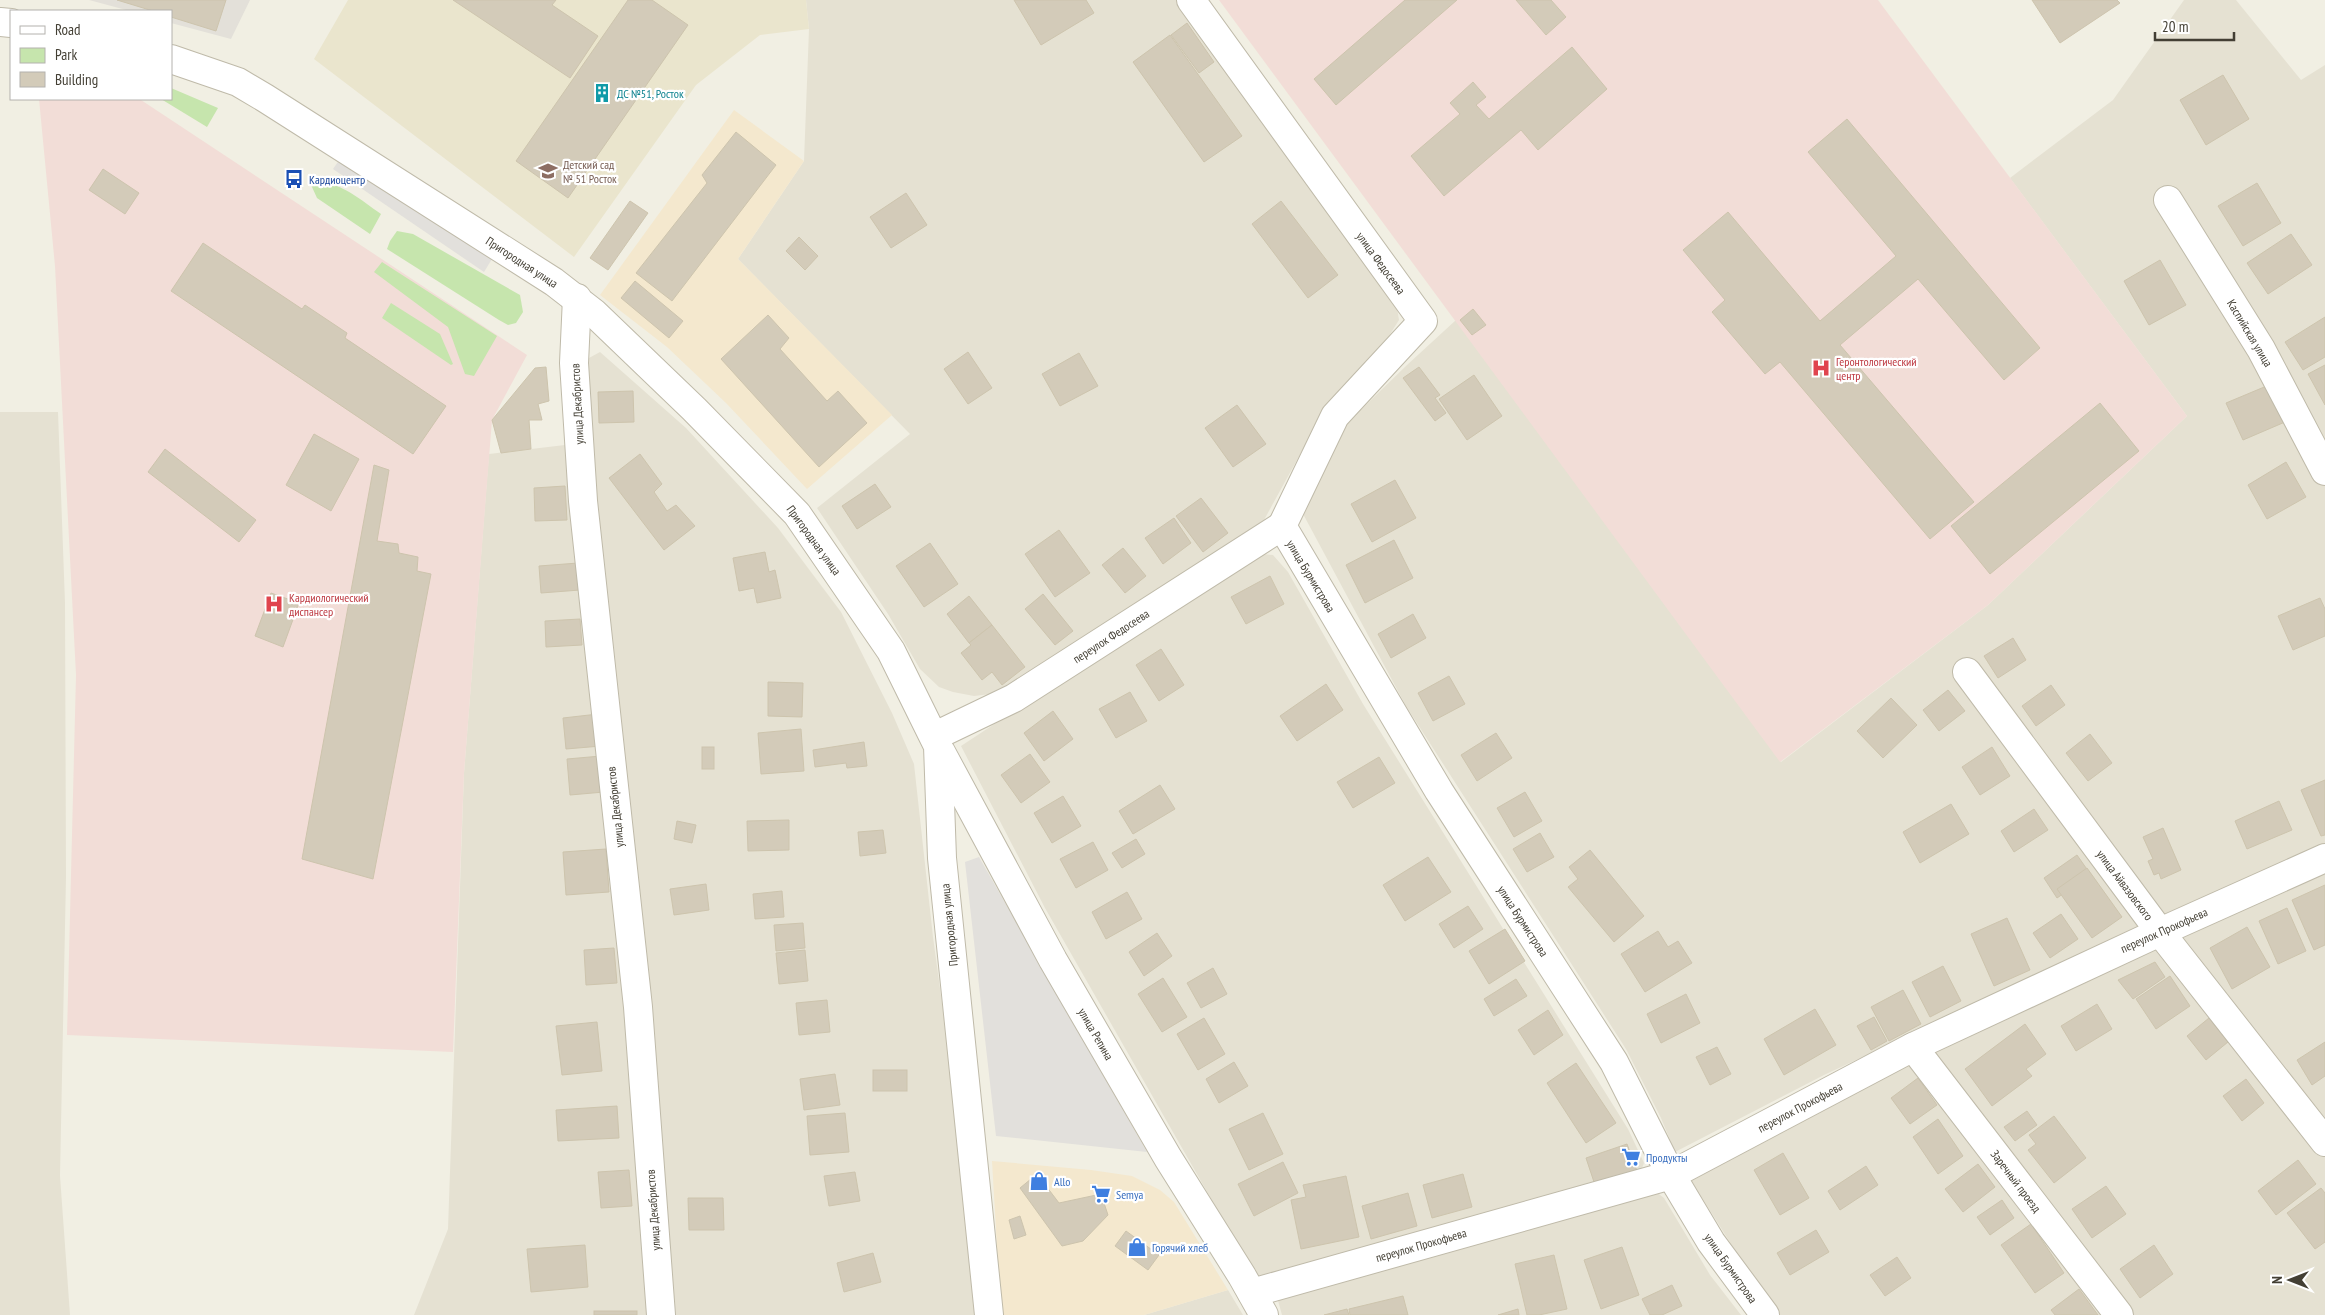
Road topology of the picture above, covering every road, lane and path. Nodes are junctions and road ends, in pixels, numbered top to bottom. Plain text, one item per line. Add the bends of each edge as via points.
1 (1191, 0) edge
2 (172, 59) edge
3 (2168, 200) dead end
4 (577, 298) junction
5 (2325, 471) edge
6 (1282, 526) junction
7 (1967, 672) dead end
8 (936, 741) junction
9 (2325, 858) edge
10 (2160, 932) junction
11 (1914, 1047) junction
12 (2325, 1142) edge
13 (1671, 1175) junction
14 (1258, 1304) edge
15 (661, 1315) edge
16 (989, 1315) edge
17 (1765, 1315) edge
18 (2119, 1315) edge

1 - 6 street, улица Федосеева via 1423,321 1335,416
2 - 4 street, Пригородная улица via 231,80 257,93
3 - 5 street, Каспийская улица via 2261,349
4 - 8 street, Пригородная улица via 694,409 797,514 891,651
4 - 15 street, улица Декабристов via 574,363 583,501 638,1007
6 - 8 street, переулок Федосеева via 1014,698
6 - 13 street, улица Бурмистрова via 1439,791 1614,1062
7 - 10 street, улица Айвазовского
8 - 14 street, улица Репина via 1053,960 1168,1158
8 - 16 street, Пригородная улица via 942,858
9 - 10 street, переулок Прокофьева
10 - 11 street, переулок Прокофьева
10 - 12 street, улица Айвазовского
11 - 13 street, переулок Прокофьева
11 - 18 street, Заречный проезд
13 - 14 street, переулок Прокофьева
13 - 17 street, улица Бурмистрова via 1711,1242

